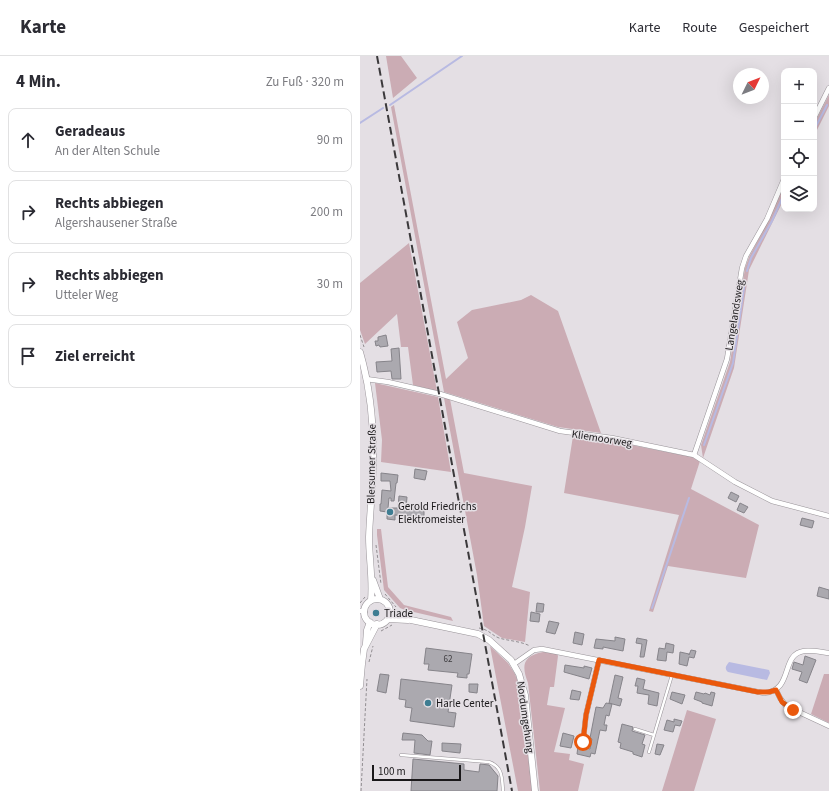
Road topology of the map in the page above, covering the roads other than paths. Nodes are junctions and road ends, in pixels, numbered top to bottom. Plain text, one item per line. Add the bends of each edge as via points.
1 (829, 88) edge
2 (817, 112) edge
3 (781, 186) edge
4 (360, 352) edge
5 (366, 379) junction
6 (694, 455) junction
7 (829, 516) edge
8 (372, 576) junction
9 (380, 599) junction
10 (371, 600) junction
11 (362, 611) edge
12 (390, 611) junction
13 (388, 619) junction
14 (411, 620) junction
15 (370, 622) junction
16 (378, 624) junction
17 (366, 644) junction
18 (829, 653) edge
19 (599, 660) junction
20 (514, 664) junction
21 (672, 675) junction
22 (360, 686) edge
23 (776, 690) junction
24 (829, 726) edge
25 (635, 729) dead end
26 (654, 735) junction
27 (583, 742) dead end
28 (649, 752) dead end
29 (401, 755) dead end
30 (504, 791) edge
31 (535, 791) edge

1 - 2 street
3 - 6 street, Langelandsweg via 742,268 727,359
4 - 5 main road, Blersumer Straße
5 - 6 street, Kliemoorweg via 440,394 560,431 612,438
5 - 8 main road, Blersumer Straße via 373,431 369,545
6 - 7 street, Kliemoorweg via 772,501
8 - 9 main road, Blersumer Straße
8 - 10 main road, Blersumer Straße
9 - 10 main road
9 - 12 main road via 387,603
10 - 11 main road
11 - 15 main road
12 - 13 main road
12 - 14 main road, Nordumgehung
13 - 14 main road, Nordumgehung
13 - 16 main road
14 - 20 main road, Nordumgehung via 478,634 498,646
15 - 16 main road
15 - 17 main road
16 - 17 main road
17 - 22 main road
18 - 23 street via 804,651 796,654 791,660 783,682
19 - 20 street via 542,649 534,650
19 - 21 street
19 - 27 street via 587,709
20 - 31 main road, Nordumgehung via 525,695
21 - 23 street via 758,692
21 - 26 lane
23 - 24 street via 786,706
25 - 26 lane
26 - 28 lane
29 - 30 lane via 495,764 499,767

